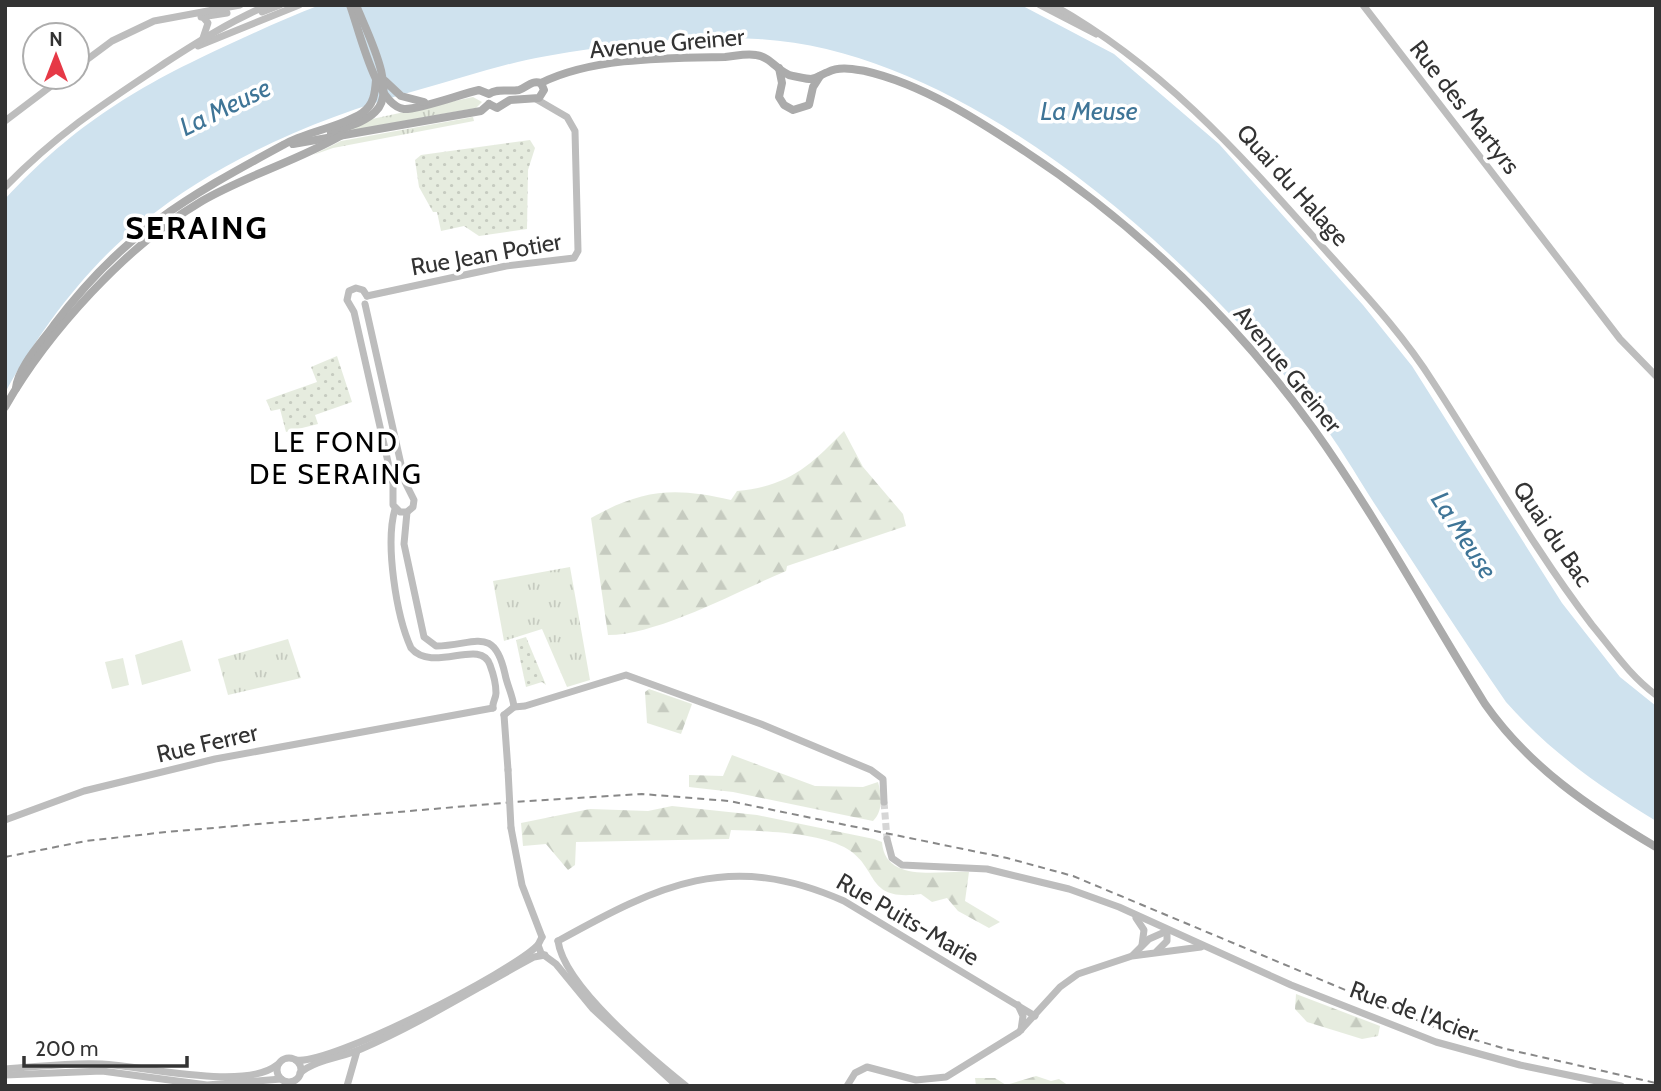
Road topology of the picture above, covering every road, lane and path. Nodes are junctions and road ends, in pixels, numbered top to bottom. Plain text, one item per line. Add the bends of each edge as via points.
1 (240, 5) edge
2 (247, 5) edge
3 (268, 5) edge
4 (280, 5) edge
5 (299, 5) edge
6 (344, 5) edge
7 (350, 5) edge
8 (1040, 5) edge
9 (1053, 5) edge
10 (1065, 5) edge
11 (1363, 5) edge
12 (223, 10) junction
13 (357, 10) edge
14 (191, 13) junction
15 (1068, 14) junction
16 (207, 19) junction
17 (1101, 36) junction
18 (203, 38) junction
19 (198, 46) junction
20 (91, 56) edge
21 (166, 63) junction
22 (779, 68) junction
23 (791, 76) junction
24 (380, 81) junction
25 (782, 83) junction
26 (810, 83) junction
27 (528, 86) junction
28 (543, 88) junction
29 (45, 91) edge
30 (501, 92) junction
31 (489, 94) junction
32 (533, 98) junction
33 (385, 101) junction
34 (430, 102) junction
35 (504, 103) junction
36 (489, 104) junction
37 (549, 108) junction
38 (5, 121) edge
39 (342, 135) junction
40 (319, 139) junction
41 (277, 149) junction
42 (305, 153) junction
43 (5, 187) edge
44 (366, 300) junction
45 (351, 306) junction
46 (1656, 376) edge
47 (1434, 382) joint
48 (16, 388) junction
49 (5, 407) edge
50 (409, 492) junction
51 (395, 494) junction
52 (395, 509) junction
53 (407, 512) junction
54 (1656, 695) edge
55 (496, 696) junction
56 (510, 696) junction
57 (513, 706) junction
58 (493, 708) junction
59 (504, 715) junction
60 (884, 802) tunnel mouth
61 (5, 820) edge
62 (887, 839) tunnel mouth
63 (1656, 846) edge
64 (1131, 912) junction
65 (1167, 931) junction
66 (542, 937) junction
67 (558, 941) junction
68 (538, 945) junction
69 (1142, 945) junction
70 (1203, 947) junction
71 (558, 950) junction
72 (1156, 951) junction
73 (547, 956) junction
74 (1132, 956) junction
75 (1017, 1005) junction
76 (1035, 1016) junction
77 (1020, 1031) junction
78 (356, 1048) junction
79 (296, 1060) junction
80 (277, 1065) junction
81 (5, 1069) edge
82 (300, 1073) junction
83 (5, 1075) edge
84 (281, 1079) junction
85 (347, 1086) edge
86 (677, 1086) edge
87 (686, 1086) edge
88 (847, 1086) edge
89 (1621, 1086) edge

1 - 12 main road
2 - 16 main road
3 - 18 main road
4 - 19 main road
5 - 19 main road
6 - 13 main road
7 - 13 main road
8 - 17 main road, Quai du Halage
9 - 15 main road, Quai du Halage
10 - 15 main road
11 - 46 main road, Rue des Martyrs via 1620,339
12 - 14 main road
12 - 16 main road
13 - 24 main road
14 - 16 main road
14 - 20 main road via 146,24
15 - 17 main road, Quai du Halage
16 - 18 main road
17 - 47 main road, Quai du Halage via 1154,74 1219,132 1393,327
18 - 21 main road
19 - 21 main road
21 - 43 main road via 78,120
22 - 23 main road, Avenue Greiner
22 - 25 main road
22 - 28 main road, Avenue Greiner via 769,59 745,54 650,60 577,70 555,76
23 - 25 main road
23 - 26 main road, Avenue Greiner
24 - 33 main road
24 - 34 main road via 401,96
24 - 41 main road via 368,108 357,116
25 - 26 main road via 781,101 793,110 809,105
26 - 63 main road, Avenue Greiner via 846,68 876,74 957,110 1068,181 1173,269 1249,348 1317,433 1509,736 1553,779
27 - 28 main road via 534,82
27 - 30 main road
27 - 32 main road
28 - 32 main road, Avenue Greiner
28 - 37 main road
29 - 38 main road
30 - 31 main road
30 - 35 main road
31 - 34 main road via 478,90
31 - 36 main road
32 - 35 main road
32 - 37 main road, Rue Jean Potier
33 - 34 main road via 404,109
33 - 40 main road via 369,117
35 - 36 main road via 497,108
36 - 39 main road via 481,111
37 - 44 main road, Rue Jean Potier via 568,117 575,131 578,241 574,258 506,266
39 - 40 main road
39 - 42 main road
40 - 41 main road
40 - 42 main road
41 - 48 main road via 187,198 124,246 57,321
42 - 48 main road via 218,193 170,222 89,297
44 - 45 main road via 359,308
44 - 45 main road via 363,290 352,289 347,297
44 - 50 main road
45 - 51 main road
47 - 54 main road, Quai du Bac via 1553,573 1625,665
48 - 49 main road
50 - 51 main road
50 - 53 main road via 414,503
51 - 52 main road
52 - 53 main road
52 - 55 main road via 390,557 411,648 432,660 484,656
53 - 56 main road via 404,544 424,637 436,646 477,640 494,645
55 - 56 main road
55 - 58 main road
56 - 57 main road
57 - 59 main road
57 - 60 main road via 624,675 871,770 883,779
58 - 59 main road
58 - 61 main road, Rue Ferrer via 207,761 84,791
59 - 66 main road, bridge via 511,828 522,885
62 - 64 main road, Rue de l'Acier via 892,858 902,865 1003,872 1083,893
64 - 65 main road, Rue de l'Acier
64 - 69 main road via 1143,927
65 - 69 main road
65 - 70 main road, Rue de l'Acier
65 - 72 main road via 1166,944
66 - 67 main road via 551,935
66 - 68 main road
67 - 71 main road
67 - 75 main road, Rue Puits-Marie via 631,901 670,886 722,877 764,877 844,901
68 - 73 main road
68 - 78 main road
69 - 74 main road
70 - 72 main road
70 - 89 main road, Rue de l'Acier via 1436,1042
71 - 73 main road
71 - 87 main road via 595,1003
72 - 74 main road
73 - 78 main road via 534,957 435,1013
73 - 86 main road via 588,1003
74 - 76 main road via 1073,977
75 - 76 main road, Rue Puits-Marie
75 - 77 main road via 1023,1016
76 - 77 main road
77 - 88 main road via 938,1079 916,1080 863,1068
78 - 79 main road via 309,1061
78 - 82 main road
78 - 85 main road
79 - 80 main road via 284,1059
79 - 82 main road
80 - 81 main road via 260,1074 223,1078 104,1064
80 - 84 main road
82 - 84 main road via 292,1082
83 - 84 main road via 102,1071 207,1085

